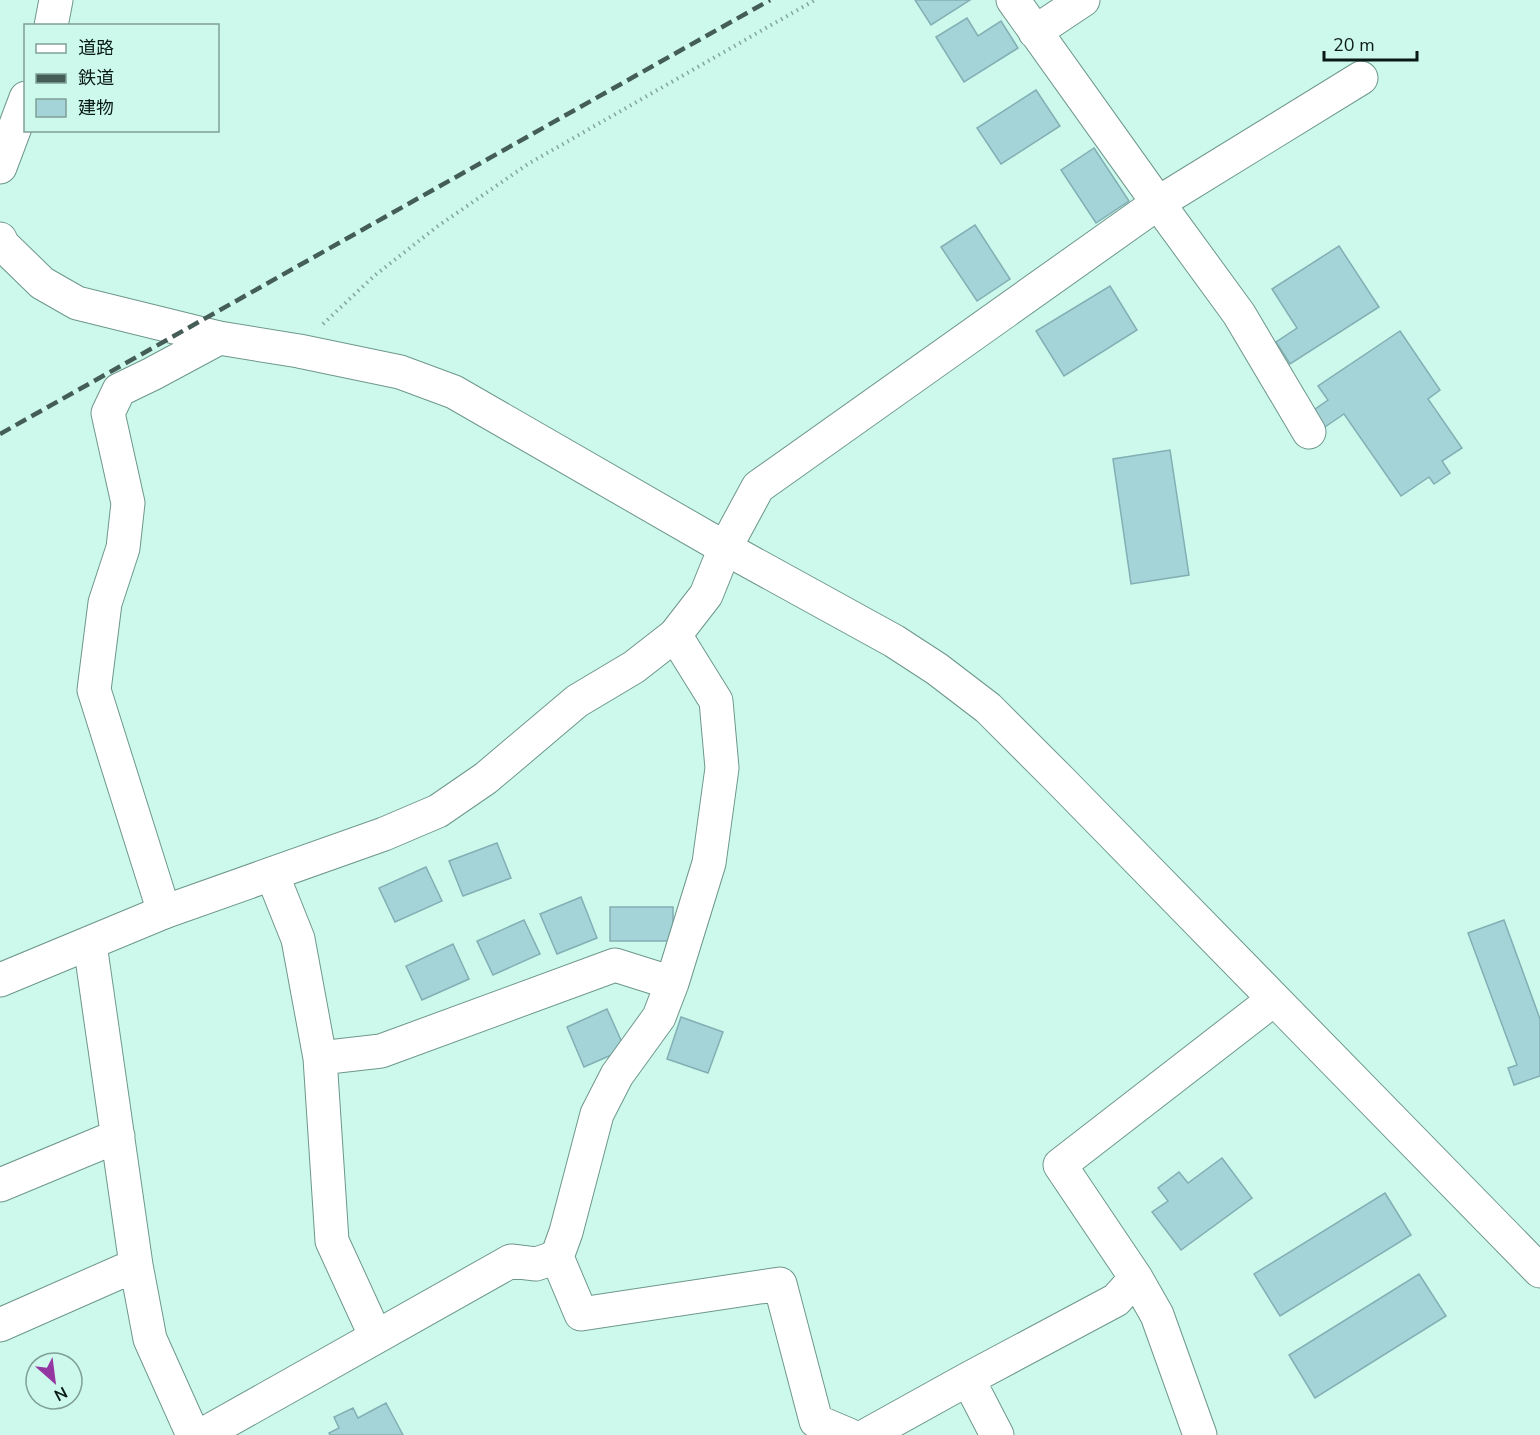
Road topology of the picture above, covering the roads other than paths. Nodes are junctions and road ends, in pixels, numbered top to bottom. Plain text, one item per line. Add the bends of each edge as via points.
1 (56, 0) edge
2 (1013, 0) edge
3 (1083, 0) edge
4 (51, 24) edge
5 (1035, 32) junction
6 (1361, 78) dead end
7 (24, 103) edge
8 (0, 167) edge
9 (1158, 203) junction
10 (0, 239) edge
11 (219, 338) junction
12 (1309, 432) dead end
13 (725, 548) junction
14 (675, 635) junction
15 (272, 874) junction
16 (164, 912) junction
17 (90, 944) junction
18 (0, 980) edge
19 (672, 983) junction
20 (1274, 1000) junction
21 (320, 1058) junction
22 (118, 1136) junction
23 (0, 1185) edge
24 (557, 1257) junction
25 (136, 1265) junction
26 (1540, 1271) edge
27 (1136, 1278) junction
28 (0, 1324) edge
29 (376, 1337) junction
30 (968, 1379) junction
31 (193, 1435) edge
32 (202, 1435) edge
33 (849, 1435) edge
34 (867, 1435) edge
35 (996, 1435) edge
36 (1200, 1435) edge

1 - 4 street
2 - 5 street
3 - 5 street
5 - 9 street
6 - 9 street
7 - 8 street
9 - 12 street via 1239,314
9 - 13 street via 758,487
10 - 11 street via 42,283 77,303
11 - 13 street via 400,372 454,392
11 - 16 street via 119,390 108,412 128,503 123,548 105,603 94,690
13 - 14 street via 706,595
13 - 20 street via 894,641 988,708
14 - 15 street via 634,667 577,700 486,778 438,812
14 - 19 street via 716,700 722,768 709,863
15 - 16 street
15 - 21 street via 298,939
16 - 17 street
17 - 18 street
17 - 22 street
19 - 21 street via 615,965 381,1051
19 - 24 street via 659,1017 617,1075 597,1114
20 - 26 street
20 - 27 street via 1060,1165
21 - 29 street via 332,1241
22 - 23 street
22 - 25 street
24 - 29 street via 536,1264 511,1261
24 - 33 street via 581,1314 780,1284 816,1421
25 - 28 street
25 - 31 street via 150,1339
27 - 30 street via 1116,1300
27 - 36 street via 1158,1315
29 - 32 street
30 - 34 street
30 - 35 street

